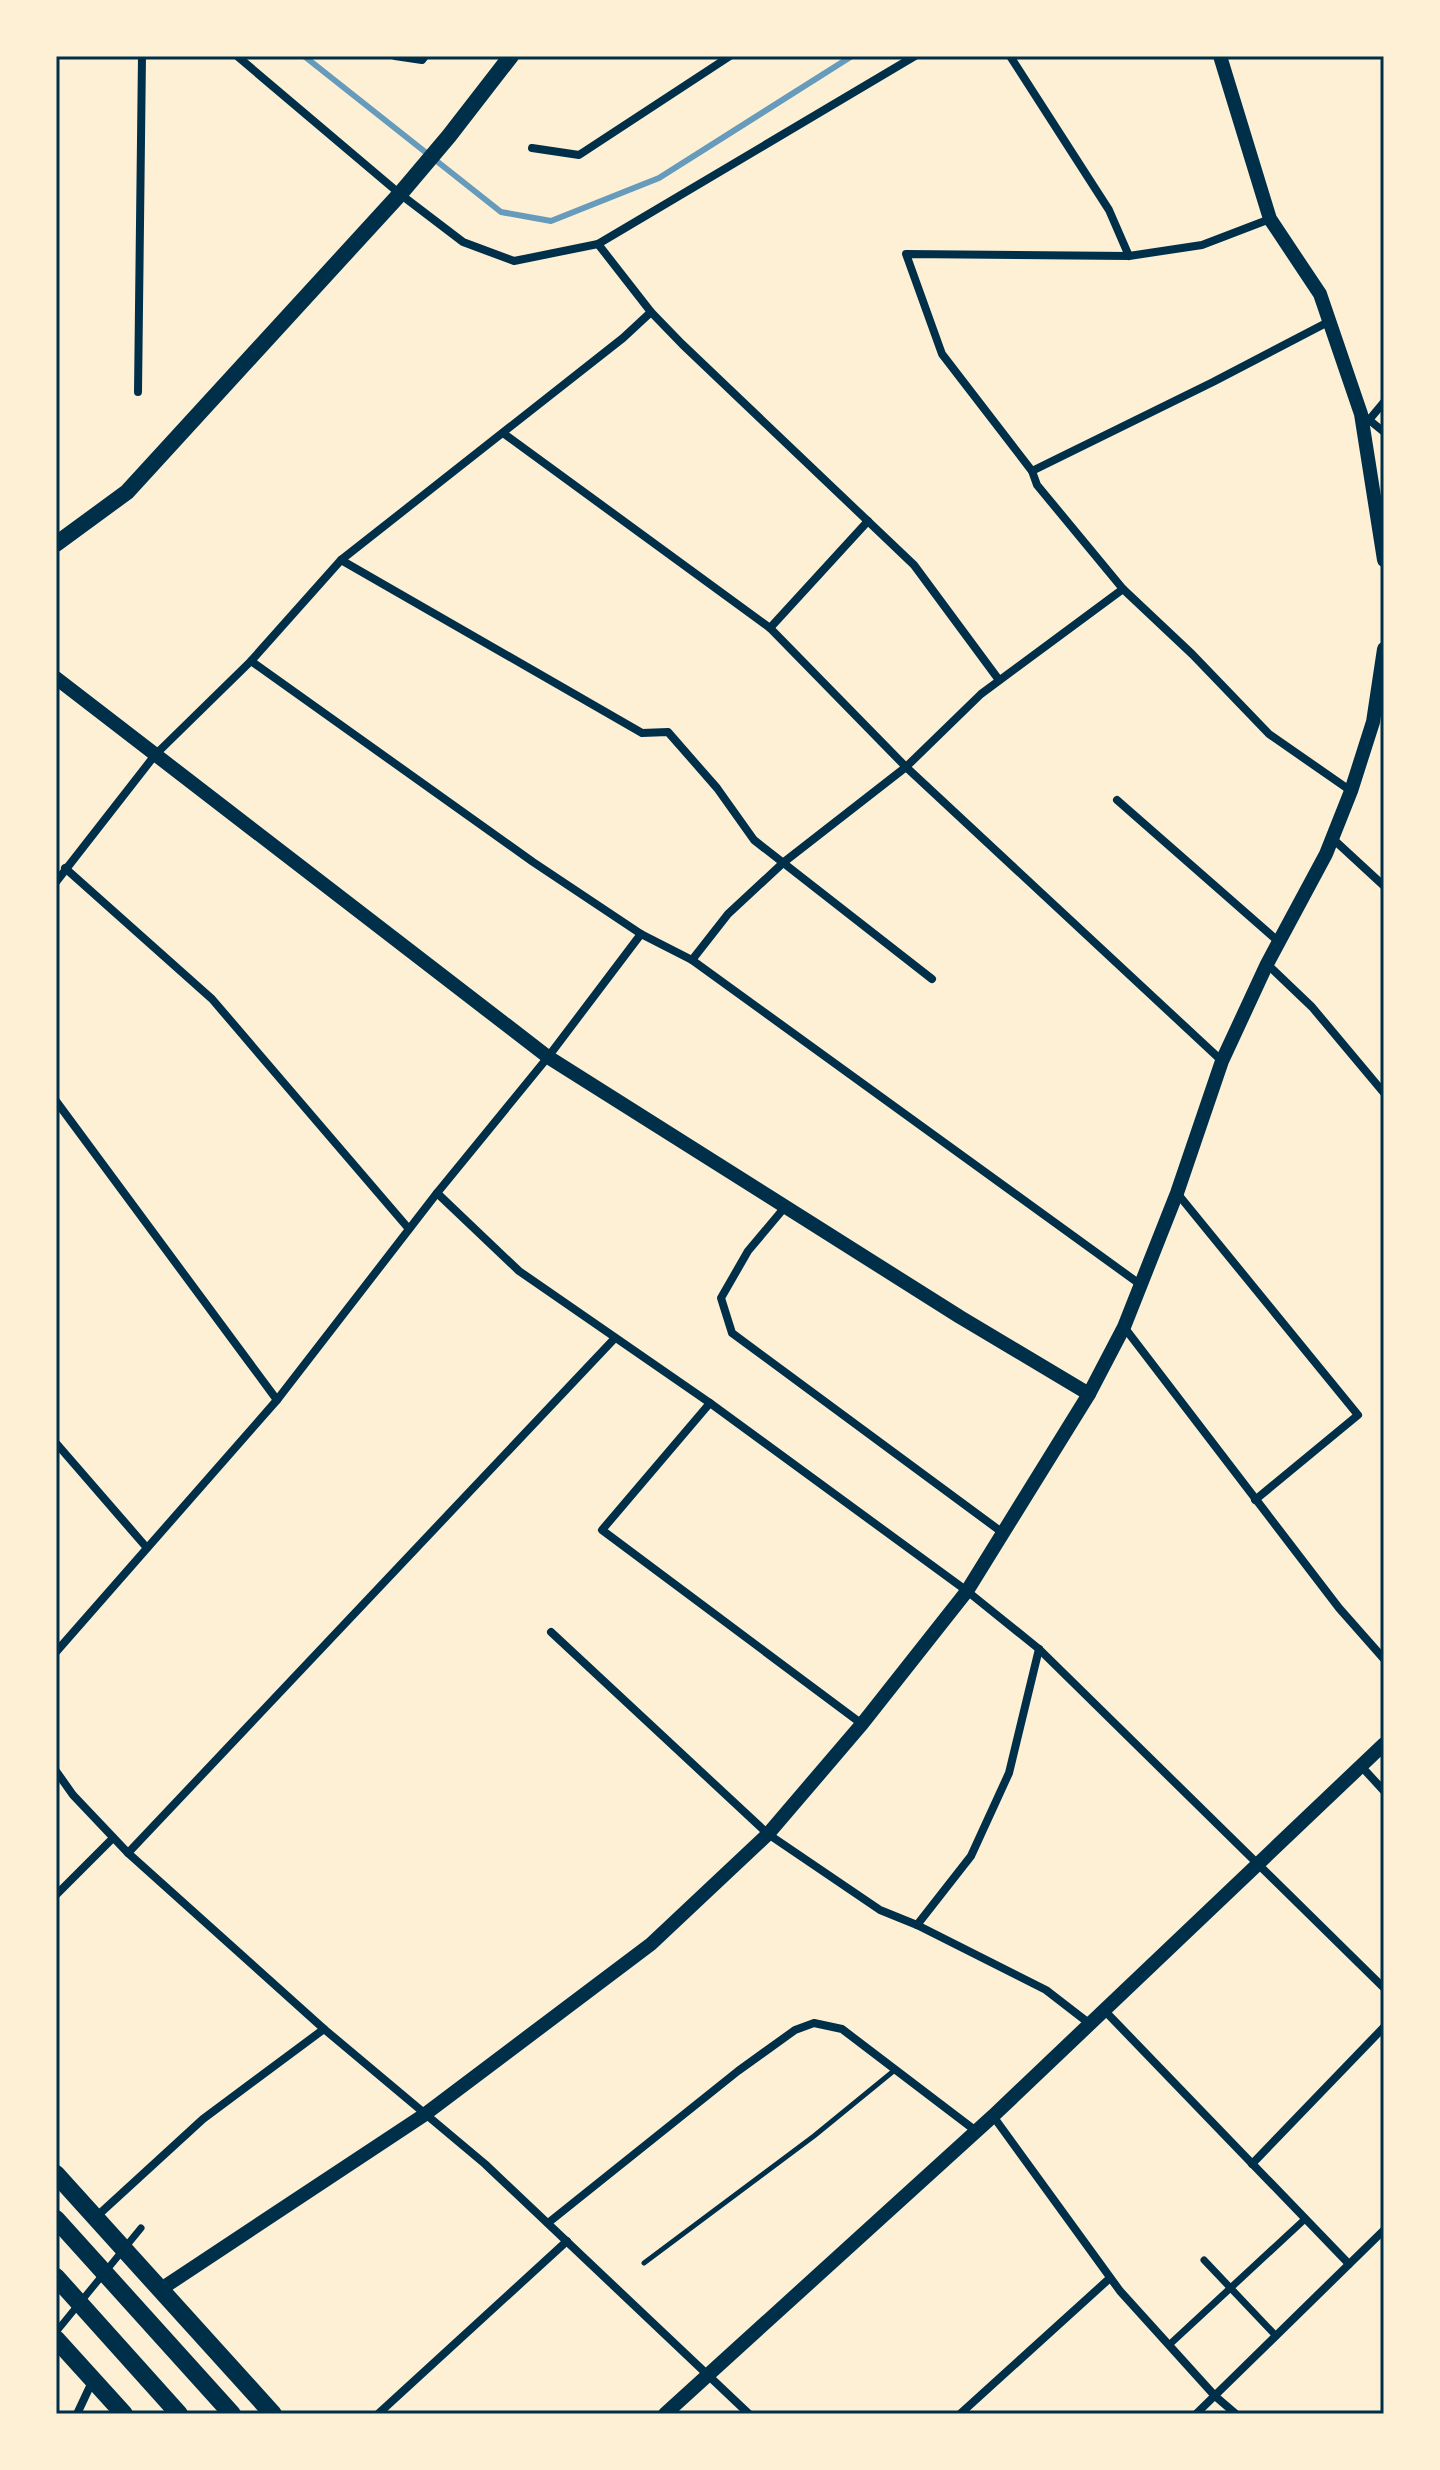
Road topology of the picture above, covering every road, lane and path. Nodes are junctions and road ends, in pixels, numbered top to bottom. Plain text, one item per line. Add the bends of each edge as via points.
1 (142, 56) edge
2 (237, 56) edge
3 (395, 56) edge
4 (425, 56) edge
5 (511, 56) edge
6 (730, 56) edge
7 (915, 56) edge
8 (1010, 56) edge
9 (1220, 56) edge
10 (532, 148) dead end
11 (400, 194) junction
12 (1270, 219) junction
13 (598, 244) junction
14 (1129, 256) junction
15 (651, 312) junction
16 (1330, 321) junction
17 (138, 392) dead end
18 (1384, 402) edge
19 (1365, 417) junction
20 (1384, 432) edge
21 (503, 433) junction
22 (1032, 471) junction
23 (868, 521) junction
24 (56, 544) edge
25 (341, 560) junction
26 (1384, 560) edge
27 (1123, 589) junction
28 (770, 628) junction
29 (1384, 649) edge
30 (251, 661) junction
31 (56, 678) edge
32 (999, 680) junction
33 (155, 755) junction
34 (906, 767) junction
35 (1351, 791) junction
36 (1117, 800) dead end
37 (1332, 838) junction
38 (784, 862) junction
39 (65, 868) junction
40 (56, 882) edge
41 (1384, 886) edge
42 (641, 934) junction
43 (1279, 942) junction
44 (692, 960) junction
45 (1267, 964) junction
46 (932, 979) dead end
47 (548, 1057) junction
48 (1222, 1061) junction
49 (1384, 1093) edge
50 (56, 1101) edge
51 (437, 1193) junction
52 (1177, 1193) junction
53 (785, 1207) junction
54 (409, 1229) junction
55 (1141, 1286) junction
56 (1124, 1327) junction
57 (615, 1338) junction
58 (1089, 1394) junction
59 (277, 1400) junction
60 (710, 1403) junction
61 (56, 1443) edge
62 (1255, 1500) junction
63 (1003, 1533) junction
64 (147, 1548) junction
65 (967, 1591) junction
66 (551, 1632) dead end
67 (1039, 1649) junction
68 (56, 1652) edge
69 (1384, 1659) edge
70 (862, 1724) junction
71 (1384, 1744) edge
72 (1361, 1766) junction
73 (56, 1771) edge
74 (1384, 1791) edge
75 (768, 1834) junction
76 (113, 1838) junction
77 (128, 1853) junction
78 (1257, 1864) junction
79 (56, 1895) edge
80 (917, 1925) junction
81 (1384, 1988) edge
82 (1104, 2010) junction
83 (1090, 2024) junction
84 (1384, 2027) edge
85 (324, 2029) junction
86 (896, 2069) junction
87 (424, 2115) junction
88 (993, 2116) junction
89 (976, 2131) junction
90 (1252, 2164) junction
91 (56, 2174) edge
92 (96, 2217) junction
93 (56, 2219) edge
94 (1305, 2219) junction
95 (548, 2223) junction
96 (141, 2228) dead end
97 (1384, 2230) edge
98 (567, 2241) junction
99 (1204, 2260) dead end
100 (644, 2263) dead end
101 (1349, 2264) junction
102 (56, 2277) edge
103 (1110, 2278) junction
104 (161, 2289) junction
105 (1230, 2289) junction
106 (56, 2332) edge
107 (1276, 2336) junction
108 (56, 2339) edge
109 (1169, 2345) junction
110 (708, 2373) junction
111 (92, 2382) junction
112 (1215, 2396) junction
113 (77, 2414) edge
114 (124, 2414) edge
115 (179, 2414) edge
116 (232, 2414) edge
117 (273, 2414) edge
118 (378, 2414) edge
119 (665, 2414) edge
120 (749, 2414) edge
121 (960, 2414) edge
122 (1196, 2414) edge
123 (1236, 2414) edge

1 - 17 street
2 - 11 street
3 - 4 street
5 - 11 main road
6 - 10 street via 579,155
7 - 13 street
8 - 14 street via 1109,210
9 - 12 street
11 - 13 street via 463,242 514,261
11 - 24 main road via 127,492
12 - 14 street via 1202,245
12 - 16 street via 1320,294
13 - 15 street
14 - 22 street via 906,254 942,354
15 - 21 street
15 - 23 street
16 - 19 street
16 - 22 street
18 - 19 street
19 - 20 street
19 - 26 street
21 - 25 street
21 - 28 street
22 - 27 street via 1037,485
23 - 28 street
23 - 32 street via 914,565
25 - 30 street
25 - 38 street via 642,733 668,732 754,840
27 - 32 street
27 - 35 street via 1269,734
28 - 34 street
29 - 35 street via 1373,722
30 - 33 street
30 - 42 street
31 - 33 street
32 - 34 street
33 - 39 street
33 - 47 street
34 - 38 street
34 - 48 street
35 - 37 street
36 - 43 street
37 - 41 street
37 - 43 street
38 - 44 street via 728,914
38 - 46 street
39 - 40 street
39 - 54 street via 212,999
42 - 44 street
42 - 47 street
43 - 45 street
44 - 55 street
45 - 48 street
45 - 49 street via 1312,1007
47 - 51 street
47 - 53 street
48 - 52 street
50 - 59 street
51 - 54 street
51 - 57 street via 519,1271
52 - 55 street
52 - 62 street via 1358,1415
53 - 58 street
53 - 63 street via 748,1251 721,1298 732,1333
54 - 59 street
55 - 56 street
56 - 58 street
56 - 62 street
57 - 60 street
57 - 77 street
58 - 63 street
59 - 64 street
60 - 65 street
60 - 70 street via 602,1530
61 - 64 street
62 - 69 street
63 - 65 street
64 - 68 street
65 - 67 street
65 - 70 street
66 - 75 street
67 - 78 street
67 - 80 street via 1009,1773 971,1856
70 - 75 street
71 - 72 street
72 - 74 street
72 - 78 street
73 - 76 street
75 - 80 street via 880,1910
75 - 87 street via 651,1944
76 - 77 street
76 - 79 street
77 - 85 street
78 - 81 street
78 - 82 street
80 - 83 street via 1046,1990
82 - 83 street
82 - 90 street
83 - 88 street
84 - 90 street
85 - 87 street
85 - 92 street via 203,2119
86 - 89 street
86 - 95 street via 842,2029 814,2023 795,2030
86 - 100 lane
87 - 95 street
87 - 104 street
88 - 89 street
88 - 103 street
89 - 110 street
90 - 94 street
91 - 92 highway
92 - 104 highway
93 - 116 highway
94 - 101 street
94 - 105 street
95 - 98 street
96 - 106 street
97 - 101 street
98 - 110 street
98 - 118 street
99 - 105 street
101 - 107 street
102 - 115 highway
103 - 109 street
103 - 121 street
104 - 117 highway
105 - 107 street
105 - 109 street
107 - 112 street
108 - 111 highway
109 - 112 street
110 - 119 street
110 - 120 street
111 - 113 street
111 - 114 highway
112 - 122 street
112 - 123 street

